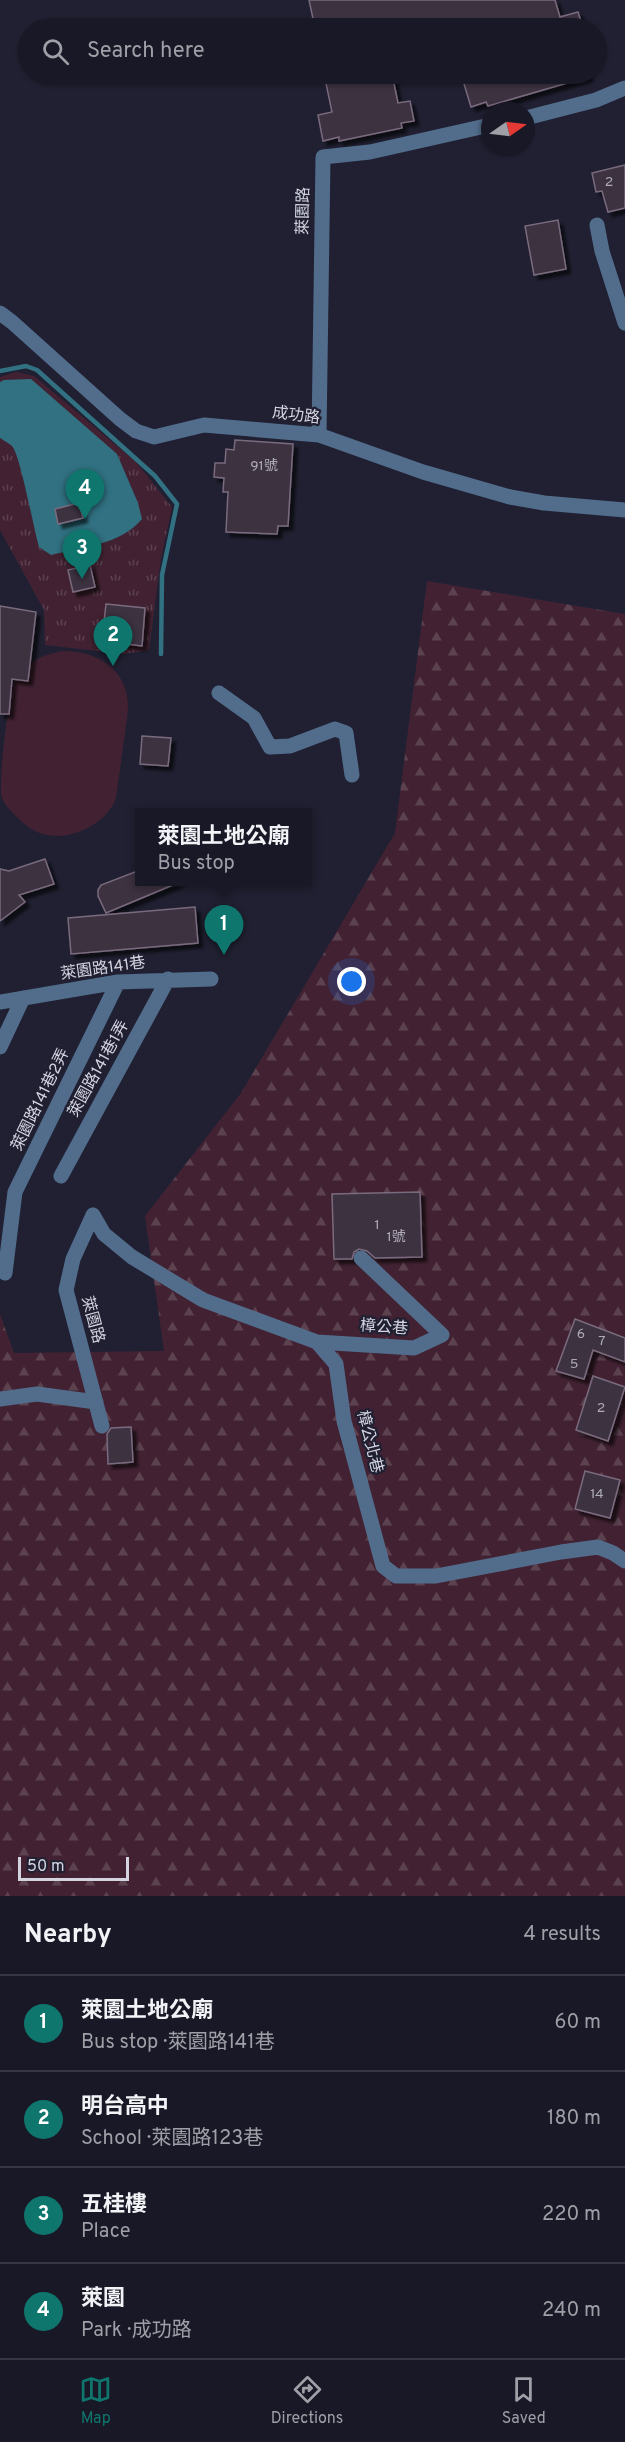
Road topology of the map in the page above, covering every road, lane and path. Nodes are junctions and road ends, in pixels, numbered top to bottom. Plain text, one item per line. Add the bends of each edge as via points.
1 (625, 88) edge
2 (535, 116) edge
3 (481, 127) edge
4 (597, 225) dead end
5 (0, 313) edge
6 (625, 322) edge
7 (319, 435) junction
8 (625, 510) edge
9 (219, 693) dead end
10 (352, 775) dead end
11 (211, 978) dead end
12 (168, 979) junction
13 (118, 982) junction
14 (23, 998) junction
15 (0, 1002) edge
16 (0, 1047) edge
17 (61, 1176) dead end
18 (93, 1215) joint
19 (361, 1258) dead end
20 (5, 1273) dead end
21 (317, 1342) junction
22 (0, 1399) edge
23 (96, 1402) junction
24 (102, 1426) dead end
25 (625, 1561) edge

1 - 2 street
3 - 7 street, 萊園路 via 370,152 323,157
4 - 6 street
5 - 7 street, 成功路 via 142,434 154,437 204,425
7 - 8 street, 成功路 via 423,472 510,497
9 - 10 street via 254,718 270,747 290,747 335,729 346,733
11 - 12 street, 萊園路141巷
12 - 13 street, 萊園路141巷
12 - 17 street, 萊園路141巷1弄
13 - 14 street, 萊園路141巷
13 - 20 street, 萊園路141巷2弄 via 15,1192
14 - 15 street, 萊園路141巷
14 - 16 street
18 - 21 street, 樟公北巷 via 104,1234 132,1257 203,1300
18 - 23 street, 萊園路 via 73,1259 66,1290
19 - 21 street, 樟公巷 via 442,1335 414,1348
21 - 25 street, 樟公北巷 via 336,1364 344,1421 383,1566 396,1576 436,1576 598,1547
22 - 23 street via 37,1394
23 - 24 street, 萊園路

